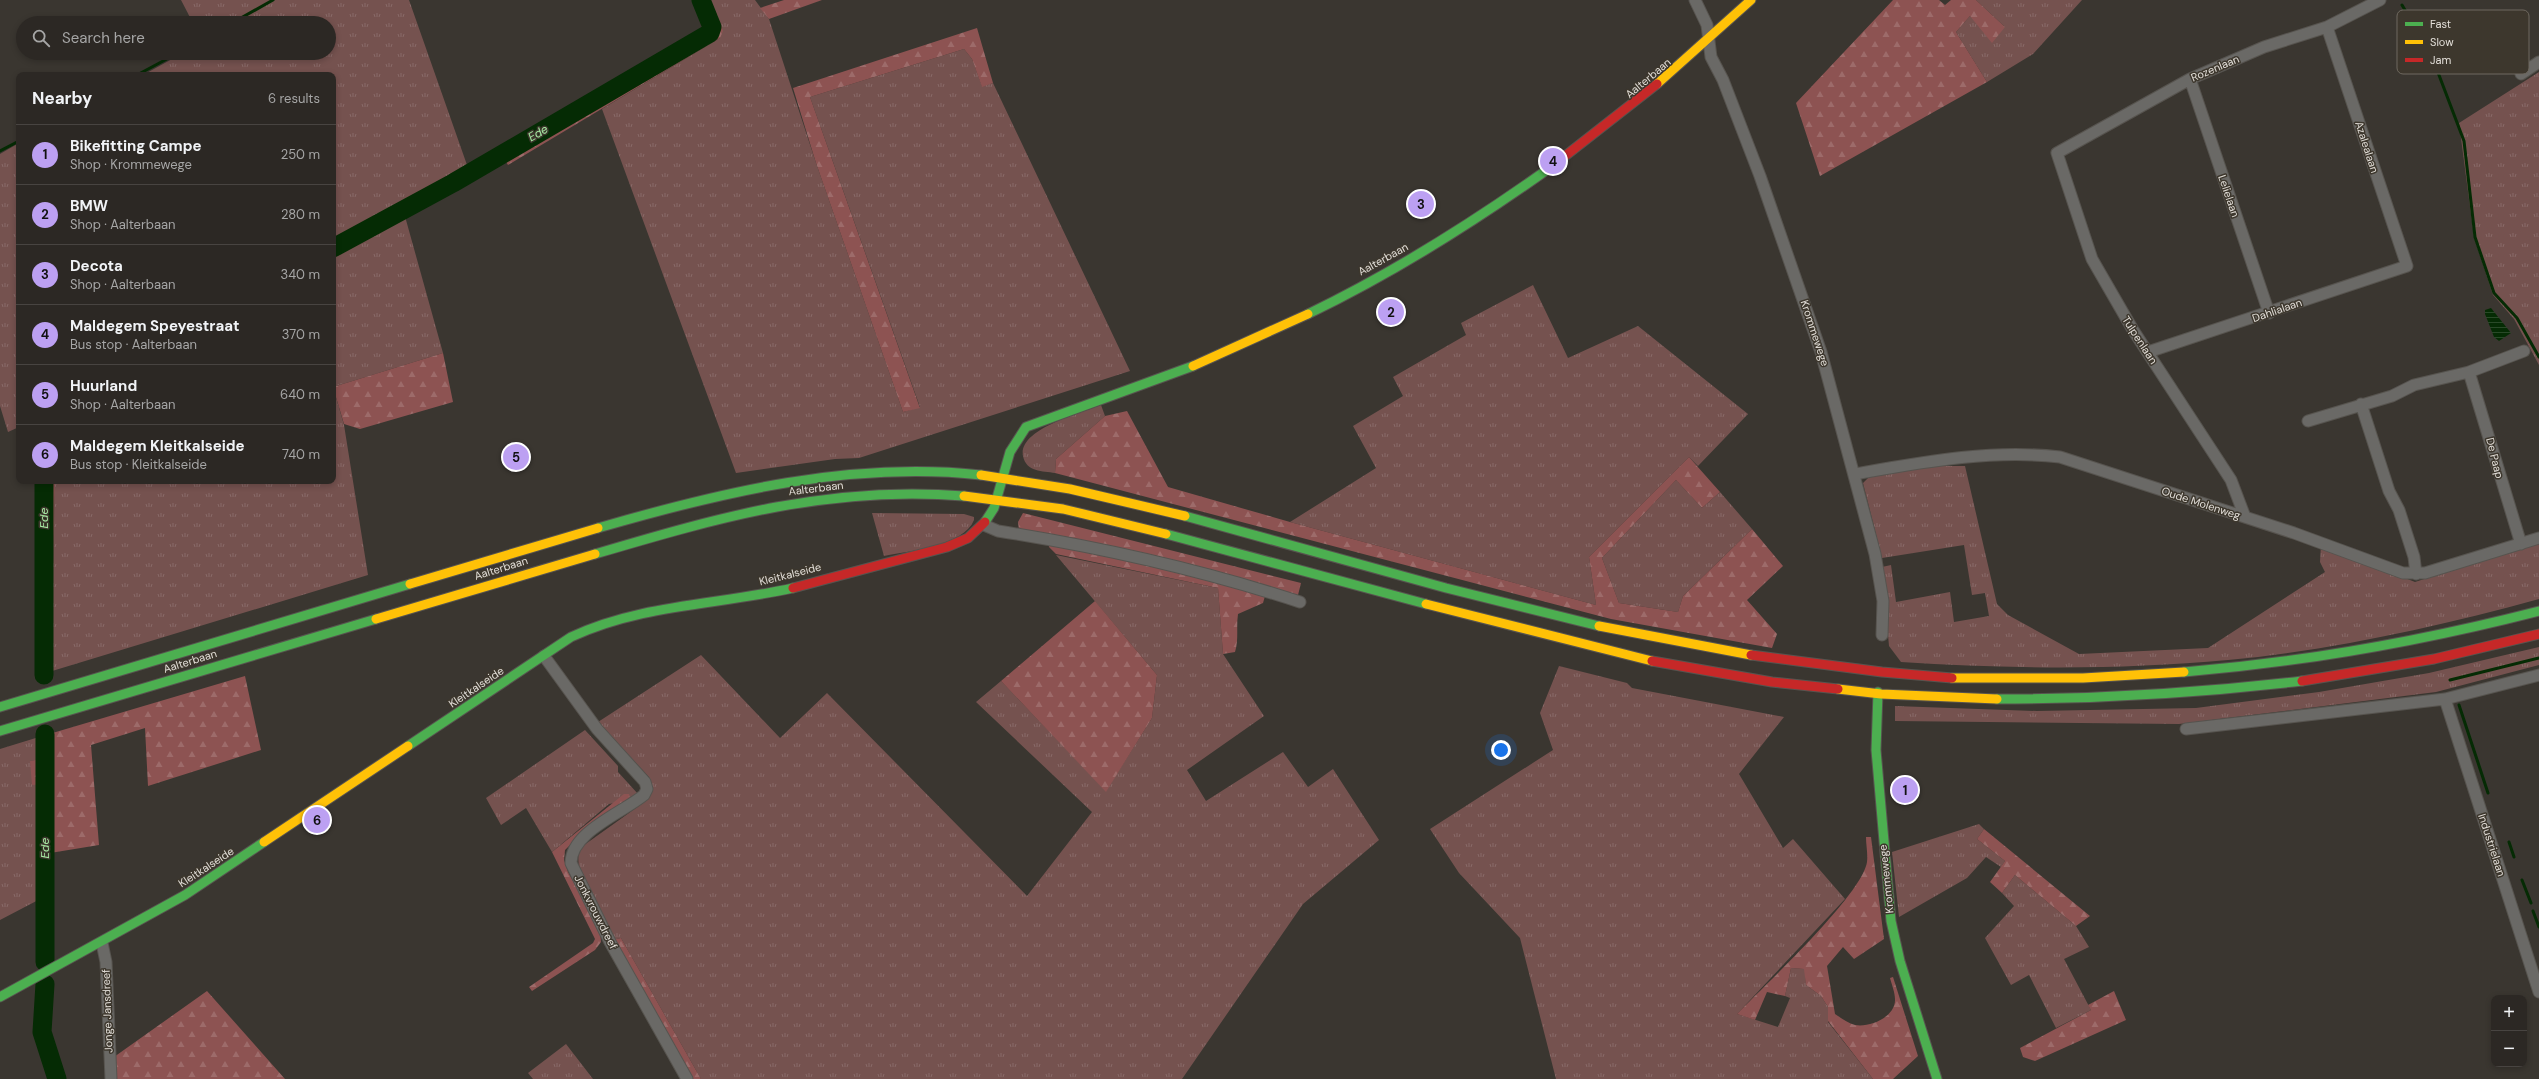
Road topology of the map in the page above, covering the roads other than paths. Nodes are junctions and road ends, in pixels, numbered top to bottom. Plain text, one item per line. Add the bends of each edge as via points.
1 (1695, 0) edge
2 (1751, 0) edge
3 (2380, 0) edge
4 (2328, 27) junction
5 (1709, 41) junction
6 (2539, 62) edge
7 (2529, 69) edge
8 (2190, 78) junction
9 (2057, 153) joint
10 (2407, 266) joint
11 (2269, 313) junction
12 (2524, 351) dead end
13 (2148, 352) junction
14 (2469, 372) junction
15 (2361, 404) junction
16 (2308, 421) dead end
17 (1855, 474) junction
18 (1003, 478) junction
19 (998, 498) junction
20 (2244, 517) junction
21 (984, 524) junction
22 (2539, 538) edge
23 (2521, 544) junction
24 (2416, 574) junction
25 (1300, 602) dead end
26 (2539, 611) edge
27 (2539, 634) edge
28 (1882, 635) dead end
29 (544, 656) junction
30 (1879, 673) junction
31 (2539, 675) edge
32 (1878, 692) junction
33 (2445, 699) junction
34 (0, 707) edge
35 (2186, 729) dead end
36 (0, 730) edge
37 (102, 943) junction
38 (2539, 992) edge
39 (0, 997) edge
40 (111, 1079) edge
41 (687, 1079) edge
42 (1937, 1079) edge

1 - 5 street, Krommewege via 1707,25
2 - 5 main road, Aalterbaan
3 - 4 street, Rozenlaan
4 - 8 street, Rozenlaan via 2264,47
4 - 10 street, Azalealaan
5 - 17 street, Krommewege via 1711,57 1723,80 1790,258 1821,352
5 - 18 main road, Aalterbaan via 1619,118 1562,160 1488,211 1418,254 1248,342 1130,390 1026,427 1012,446
6 - 7 street
8 - 9 street, Rozenlaan
8 - 11 street, Lelielaan
9 - 13 street, Tulpenlaan via 2092,259
10 - 11 street, Dahlialaan
11 - 13 street, Dahlialaan
12 - 14 street
13 - 20 street, Tulpenlaan via 2231,480
14 - 15 street via 2414,385 2392,396
14 - 23 street, De Paap
15 - 16 street
15 - 24 street via 2389,491 2399,510 2414,557
17 - 20 street, Oude Molenweg via 1943,458 2040,455 2080,462
17 - 28 street, Krommewege via 1875,554 1883,601
18 - 19 main road, Aalterbaan
18 - 30 main road via 1035,481 1127,501 1607,629 1731,652
18 - 34 main road, Aalterbaan via 935,472 852,473 768,484 724,494 519,551
19 - 21 main road, Kleitkalseide via 992,516
19 - 32 main road via 1129,524 1459,614 1659,663 1830,690
19 - 36 main road, Aalterbaan via 882,494 828,498 760,509 587,555
20 - 24 street, Oude Molenweg via 2403,573
21 - 25 street via 998,531 1104,550
21 - 29 main road, Kleitkalseide via 961,541 935,551 780,590 651,611 604,622 572,637
22 - 23 street, Oude Molenweg
23 - 24 street, Oude Molenweg
26 - 30 main road via 2416,640 2325,656 2238,667 2160,674 2024,678
27 - 32 main road via 2377,670 2229,690 2066,699 1967,698
29 - 37 main road, Kleitkalseide via 185,895
29 - 41 street, Jonkvrouwdreef via 597,729 646,782 647,789 644,795 576,844 571,853 571,863 610,942
30 - 32 street, Krommewege
31 - 33 street
32 - 42 main road, Krommewege via 1876,750 1891,921 1900,961
33 - 35 street
33 - 38 street, Industrielaan
37 - 39 main road, Kleitkalseide
37 - 40 street, Jonge Jansdreef via 106,962

